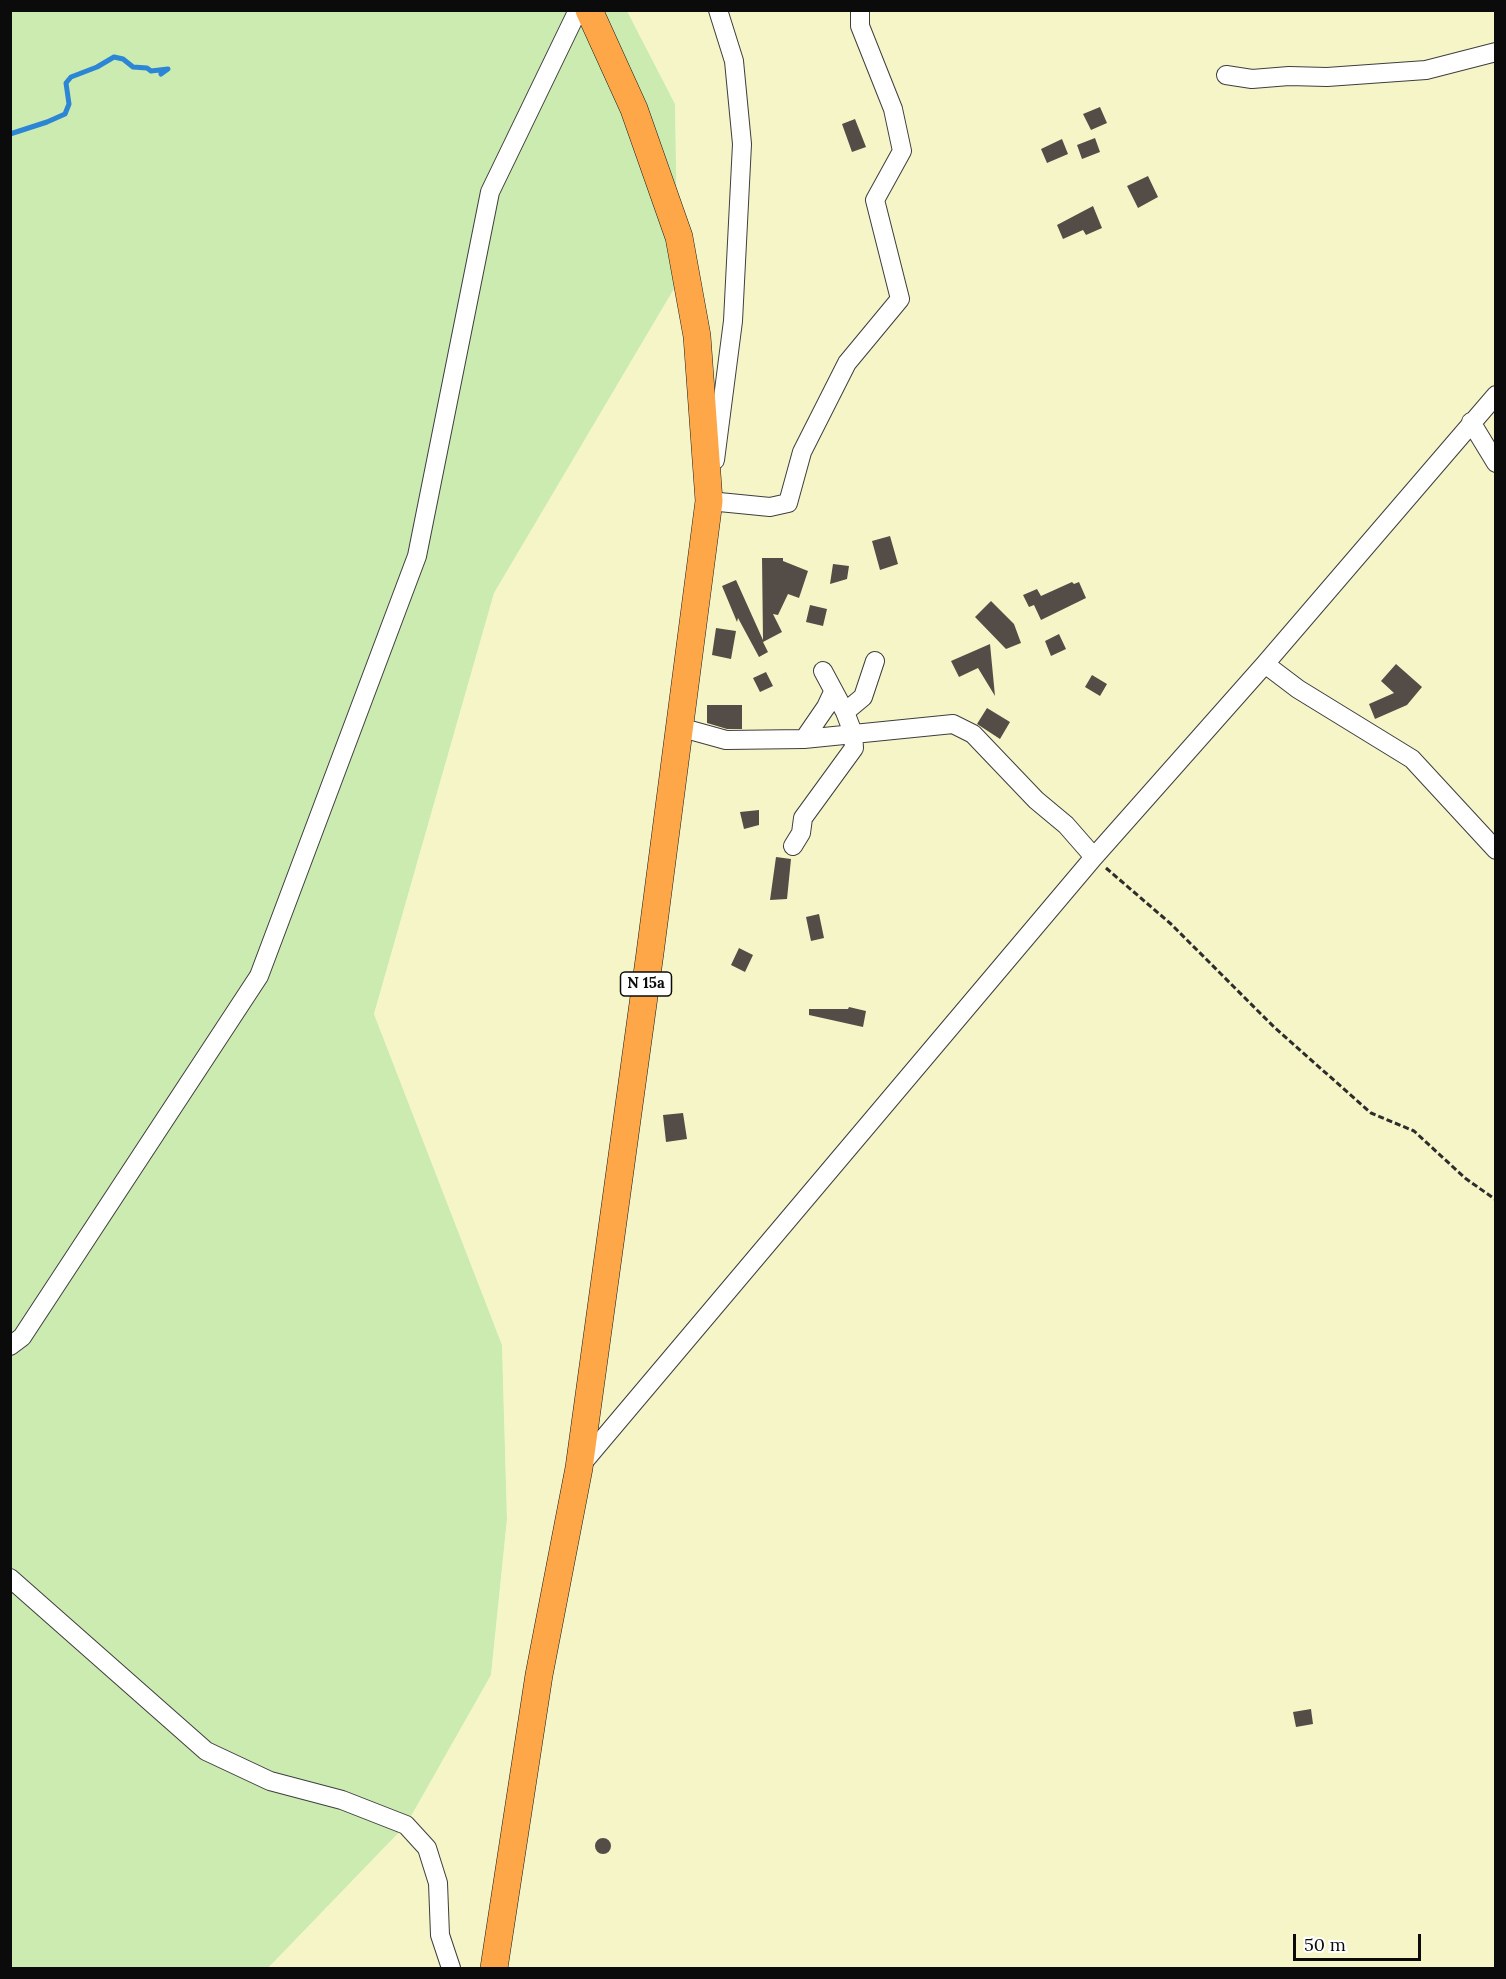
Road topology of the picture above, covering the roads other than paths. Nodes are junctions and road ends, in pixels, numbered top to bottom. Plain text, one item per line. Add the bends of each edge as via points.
1 (578, 10) edge
2 (589, 10) edge
3 (718, 10) edge
4 (860, 10) edge
5 (1496, 52) edge
6 (1226, 75) dead end
7 (1496, 395) edge
8 (1471, 422) junction
9 (1496, 463) edge
10 (709, 501) junction
11 (875, 661) dead end
12 (1265, 664) junction
13 (823, 671) dead end
14 (832, 692) junction
15 (845, 712) junction
16 (679, 727) junction
17 (853, 733) junction
18 (804, 739) junction
19 (793, 846) dead end
20 (1496, 850) edge
21 (1094, 857) junction
22 (10, 1346) edge
23 (579, 1468) junction
24 (10, 1578) edge
25 (451, 1968) edge
26 (494, 1968) edge

1 - 22 street via 490,192 417,556 259,976 22,1337
2 - 10 highway, N 15a via 634,109 679,237 697,336
3 - 10 street via 734,62 742,144 733,321
4 - 10 street via 860,26 893,109 902,151 875,200 900,298 847,363 802,452 788,503 770,507
5 - 6 street via 1426,70 1252,79
7 - 8 street
8 - 9 street
8 - 12 street
10 - 16 highway, N 15a
11 - 15 street via 863,697
12 - 20 street via 1298,689 1412,759
12 - 21 street
13 - 14 street
14 - 15 street
14 - 18 street
15 - 17 street
16 - 18 street via 726,740
16 - 23 highway, N 15a
17 - 18 street
17 - 19 street via 854,748 803,818 801,834
17 - 21 street via 953,724 973,734
21 - 23 street
23 - 26 highway, N 15a via 539,1675
24 - 25 street via 206,1750 270,1781 342,1800 406,1825 427,1848 438,1883 440,1935

